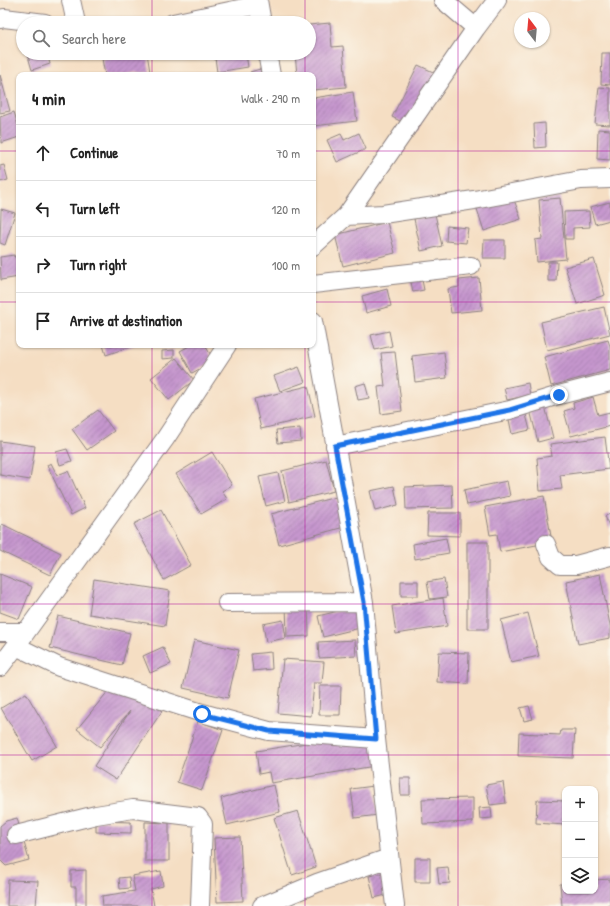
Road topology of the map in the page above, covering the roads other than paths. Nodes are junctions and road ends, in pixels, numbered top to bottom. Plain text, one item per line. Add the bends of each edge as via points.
1 (71, 0) edge
2 (443, 0) edge
3 (497, 0) edge
4 (258, 2) edge
5 (74, 16) edge
6 (201, 16) edge
7 (261, 16) edge
8 (0, 19) edge
9 (16, 19) edge
10 (476, 28) junction
11 (268, 60) edge
12 (270, 72) edge
13 (610, 179) edge
14 (346, 216) junction
15 (316, 243) edge
16 (471, 266) dead end
17 (316, 284) edge
18 (316, 338) edge
19 (225, 348) edge
20 (610, 382) edge
21 (335, 446) junction
22 (546, 544) dead end
23 (610, 556) edge
24 (228, 602) dead end
25 (364, 602) junction
26 (0, 632) edge
27 (26, 632) junction
28 (16, 646) junction
29 (0, 667) edge
30 (376, 739) junction
31 (16, 835) dead end
32 (389, 858) junction
33 (200, 906) edge
34 (262, 906) edge
35 (395, 906) edge

1 - 5 street
2 - 10 street
3 - 10 street
4 - 6 street
4 - 7 street
8 - 9 street
10 - 14 street
11 - 12 street
13 - 14 street via 581,180 383,214
14 - 15 street
16 - 17 street
18 - 21 street
19 - 27 street via 165,439
20 - 21 street via 510,410
21 - 25 street
22 - 23 street via 552,557 560,565 576,565
24 - 25 street
25 - 30 street
26 - 27 street
27 - 28 street
28 - 29 street
28 - 30 street via 58,666 202,714 269,731
30 - 32 street
31 - 33 street via 96,815 133,809 198,817 203,824
32 - 34 street via 317,883
32 - 35 street

